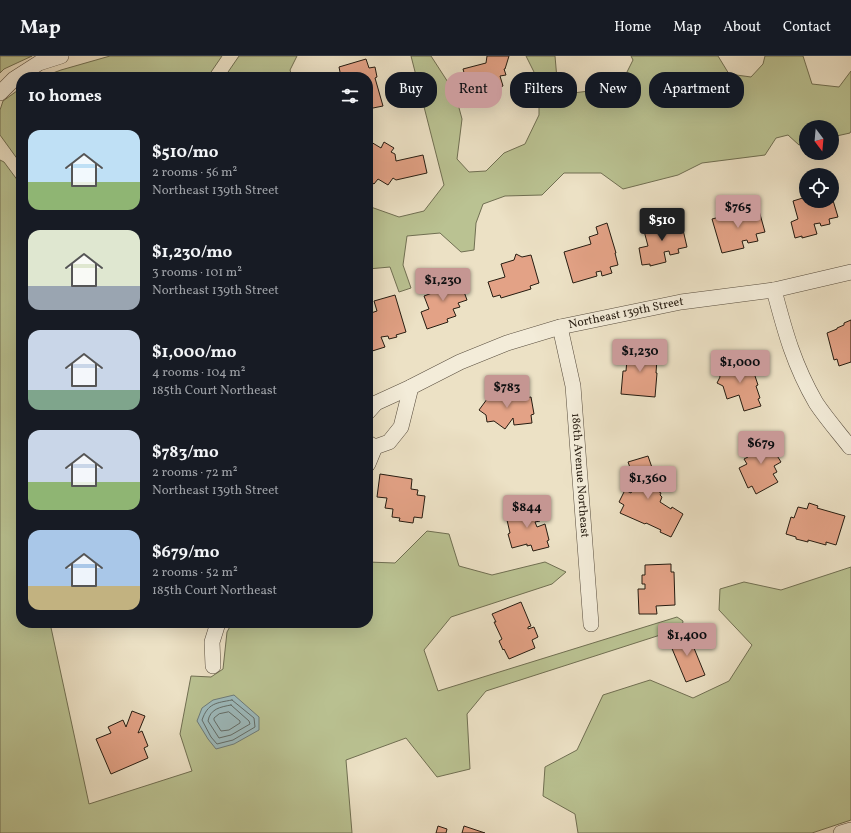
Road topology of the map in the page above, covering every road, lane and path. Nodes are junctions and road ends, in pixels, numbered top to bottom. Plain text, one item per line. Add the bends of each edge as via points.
1 (61, 56) edge
2 (25, 72) edge
3 (16, 78) edge
4 (0, 93) edge
5 (851, 272) edge
6 (774, 290) junction
7 (560, 327) junction
8 (411, 387) junction
9 (373, 406) edge
10 (373, 445) edge
11 (850, 447) edge
12 (591, 624) dead end
13 (216, 628) edge
14 (213, 666) dead end
15 (851, 830) edge
16 (841, 833) edge

1 - 2 street via 39,63
3 - 4 street
5 - 6 street, Northeast 139th Street
6 - 7 street, Northeast 139th Street via 681,302
6 - 11 street via 785,335 798,369 817,404
7 - 8 street, Northeast 139th Street via 507,343 460,362
7 - 12 street, 186th Avenue Northeast via 573,386
8 - 9 street, Northeast 139th Street
8 - 10 street via 401,427 389,442
13 - 14 street via 212,642
15 - 16 street

